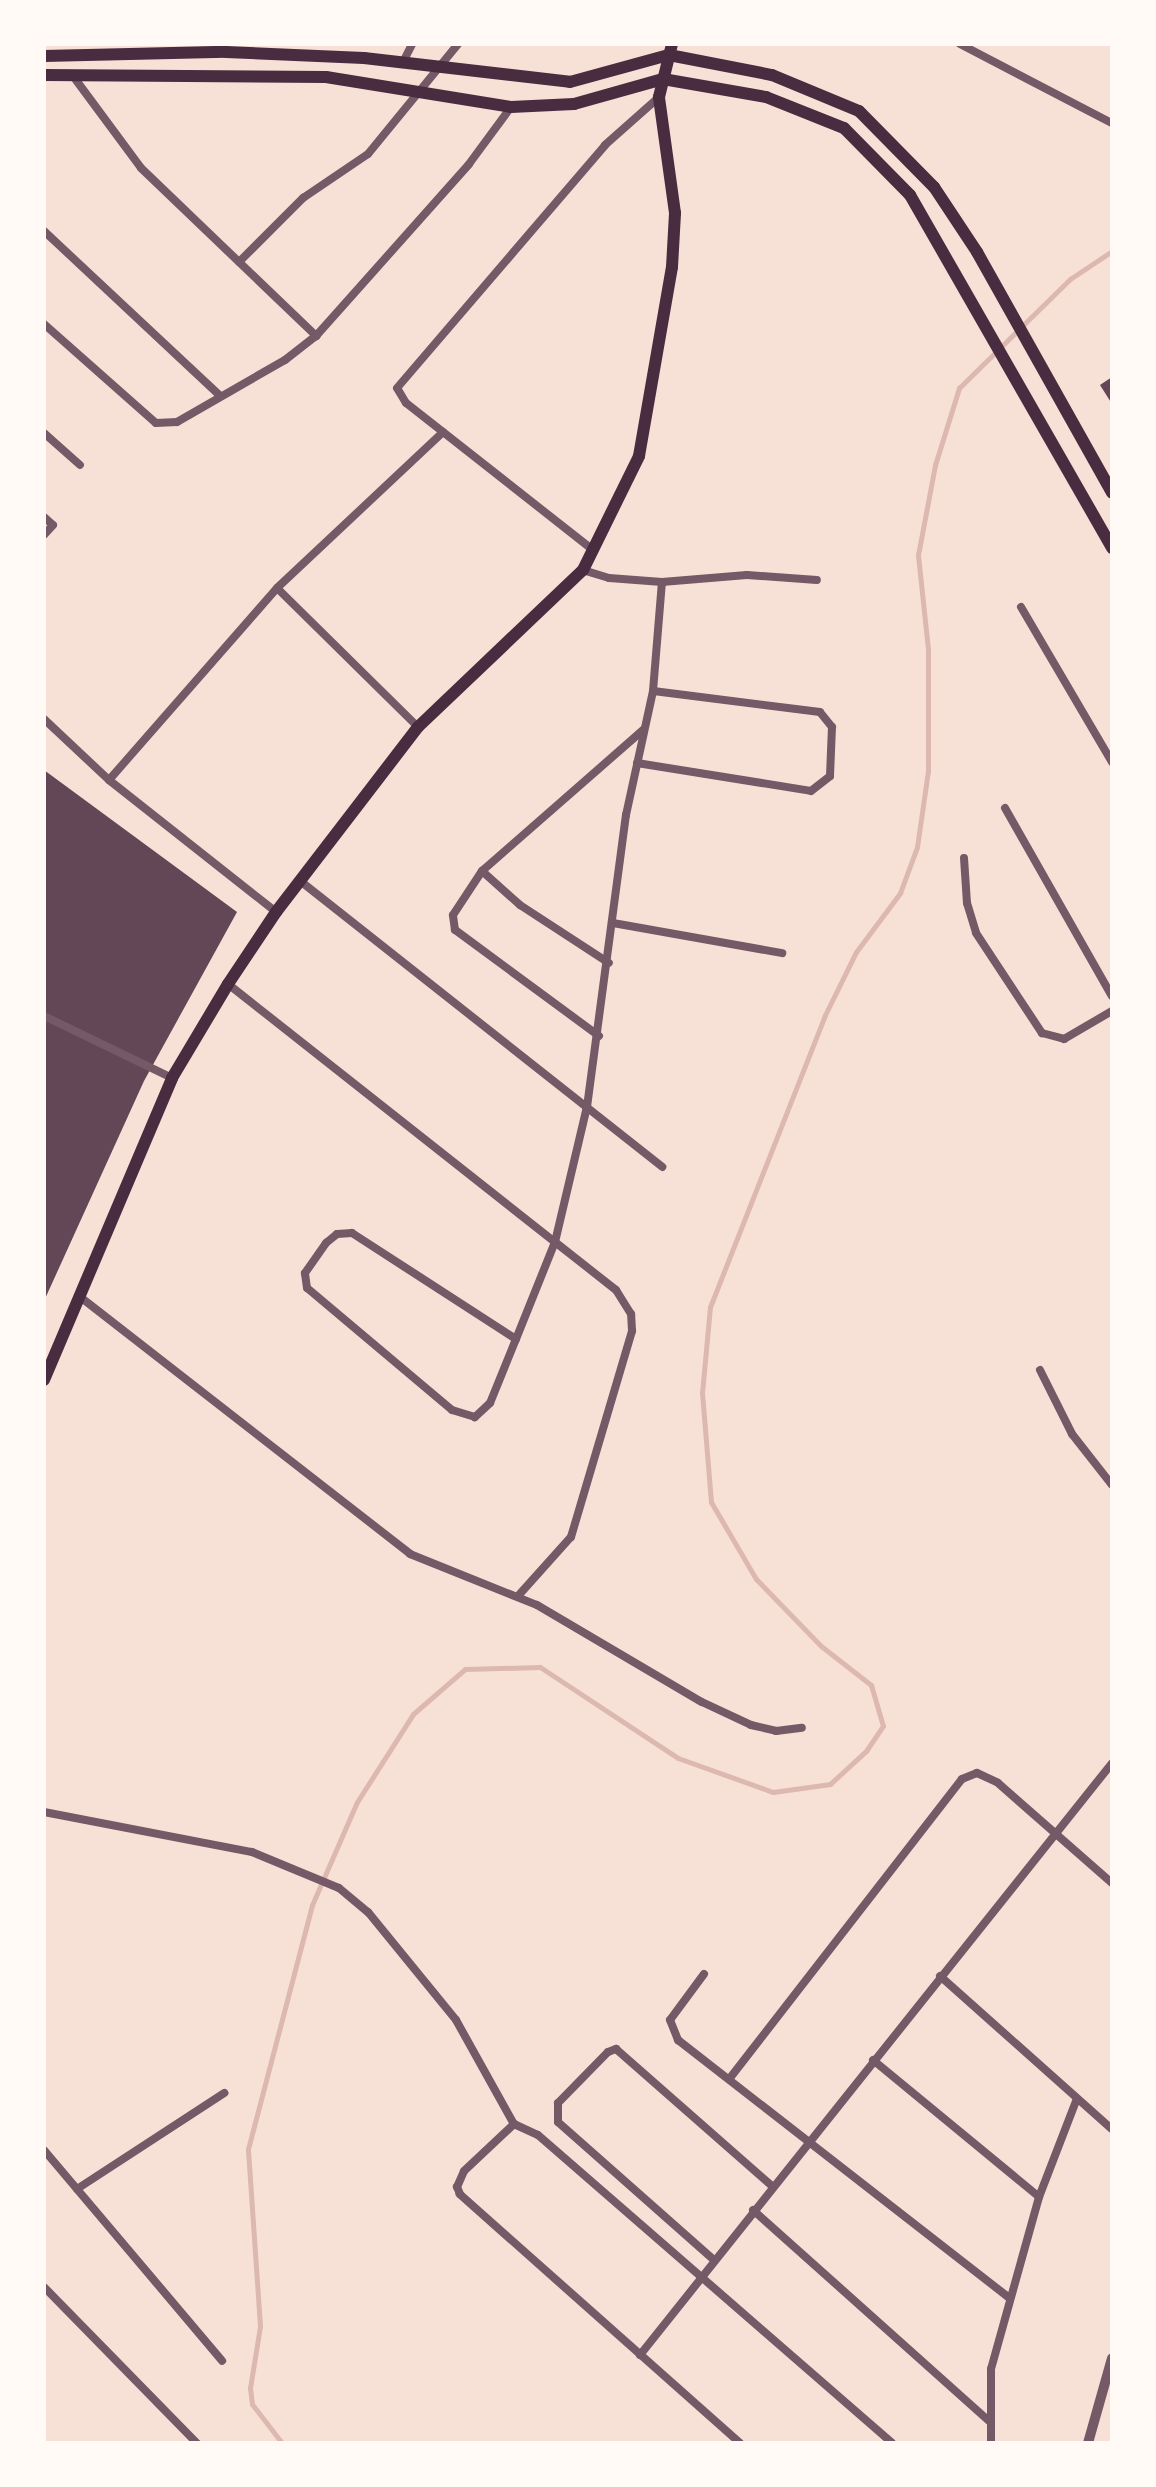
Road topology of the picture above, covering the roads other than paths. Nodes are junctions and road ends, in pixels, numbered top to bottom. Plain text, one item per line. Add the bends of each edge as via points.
1 (412, 44) edge
2 (458, 44) edge
3 (960, 44) edge
4 (671, 49) edge
5 (44, 56) edge
6 (402, 64) junction
7 (436, 69) junction
8 (44, 75) edge
9 (73, 76) junction
10 (663, 79) junction
11 (420, 90) junction
12 (659, 97) junction
13 (511, 107) junction
14 (1112, 123) edge
15 (928, 181) junction
16 (910, 195) junction
17 (44, 231) edge
18 (239, 262) junction
19 (44, 324) edge
20 (316, 336) junction
21 (219, 395) junction
22 (443, 432) junction
23 (44, 433) edge
24 (80, 465) dead end
25 (1112, 493) edge
26 (44, 517) edge
27 (44, 535) edge
28 (1112, 548) edge
29 (593, 550) junction
30 (583, 570) junction
31 (817, 580) dead end
32 (662, 582) junction
33 (277, 588) junction
34 (1021, 607) dead end
35 (653, 691) junction
36 (44, 719) edge
37 (418, 727) junction
38 (644, 729) junction
39 (1112, 762) edge
40 (637, 763) junction
41 (109, 780) junction
42 (1005, 808) dead end
43 (964, 858) dead end
44 (482, 871) junction
45 (299, 880) junction
46 (276, 912) junction
47 (613, 923) junction
48 (782, 953) dead end
49 (609, 963) junction
50 (228, 984) junction
51 (1112, 996) edge
52 (1112, 1011) edge
53 (44, 1016) edge
54 (599, 1036) junction
55 (172, 1078) junction
56 (587, 1107) junction
57 (662, 1167) dead end
58 (555, 1242) junction
59 (79, 1296) junction
60 (516, 1339) junction
61 (1040, 1370) dead end
62 (44, 1380) edge
63 (1112, 1485) edge
64 (518, 1596) junction
65 (802, 1728) dead end
66 (1112, 1763) edge
67 (44, 1812) edge
68 (1058, 1833) junction
69 (1112, 1883) edge
70 (704, 1974) dead end
71 (940, 1976) junction
72 (873, 2060) junction
73 (730, 2078) junction
74 (224, 2093) dead end
75 (1076, 2101) junction
76 (514, 2124) junction
77 (1112, 2129) edge
78 (807, 2142) junction
79 (44, 2150) edge
80 (772, 2186) junction
81 (77, 2189) junction
82 (1039, 2197) junction
83 (753, 2210) junction
84 (714, 2260) junction
85 (702, 2274) junction
86 (44, 2287) edge
87 (1010, 2298) junction
88 (640, 2355) junction
89 (1112, 2358) edge
90 (222, 2361) dead end
91 (991, 2423) junction
92 (197, 2443) edge
93 (740, 2443) edge
94 (892, 2443) edge
95 (991, 2443) edge
96 (1088, 2443) edge

1 - 6 street
2 - 7 street
3 - 14 street
4 - 7 main road via 570,82
4 - 10 main road
4 - 15 main road via 772,75 859,111
5 - 6 main road via 226,52
6 - 7 main road
7 - 11 street
8 - 9 main road
9 - 11 main road via 326,77
9 - 18 street via 141,168
10 - 12 main road
10 - 13 main road via 574,104
10 - 16 main road via 766,97 844,128
11 - 13 main road
11 - 18 street via 368,154 303,198
12 - 22 street via 605,145 401,379 399,396
12 - 29 main road via 675,213 672,267 647,427
13 - 20 street via 469,164
15 - 16 main road
15 - 25 main road via 977,252
16 - 28 main road
17 - 21 street
18 - 20 street
19 - 21 street via 156,423 177,422
20 - 21 street via 285,360
22 - 29 street
22 - 33 street
23 - 24 street
26 - 27 street via 53,525
29 - 30 main road
30 - 32 street via 633,582
30 - 37 main road
31 - 32 street via 747,575
32 - 35 street
33 - 37 street
33 - 41 street
34 - 39 street
35 - 38 street
35 - 40 street via 820,712 832,727 830,776 824,786 811,791
36 - 41 street
37 - 45 main road
38 - 40 street
38 - 44 street
40 - 47 street
41 - 46 street
42 - 51 street
43 - 52 street via 967,903 976,933 1042,1033 1064,1039
44 - 49 street via 520,905
44 - 54 street via 453,915 455,930
45 - 46 main road
45 - 56 street
46 - 50 main road
47 - 48 street
47 - 49 street
49 - 54 street
50 - 55 main road
50 - 58 street
53 - 55 street
54 - 56 street
55 - 59 main road
56 - 57 street
56 - 58 street
58 - 60 street
58 - 64 street via 616,1290 631,1314 632,1331 571,1537
59 - 62 main road
59 - 64 street via 410,1554
60 - 60 street via 484,1412 463,1416 314,1295 303,1280 305,1273 337,1234 352,1233
61 - 63 street via 1072,1434
64 - 65 street via 751,1725 776,1731
66 - 68 street
67 - 76 street via 272,1858 339,1888 368,1912 456,2020
68 - 69 street
68 - 71 street
68 - 73 street via 998,1783 977,1773 962,1779
70 - 73 street via 675,2009 671,2031
71 - 72 street
71 - 75 street
72 - 78 street
72 - 82 street
73 - 78 street
74 - 81 street
75 - 77 street
75 - 82 street
76 - 85 street via 538,2135
76 - 88 street via 464,2171 457,2187 460,2194
78 - 80 street
78 - 87 street
79 - 81 street
80 - 83 street
80 - 84 street via 616,2049 558,2103 558,2122
81 - 90 street
82 - 87 street
83 - 84 street
83 - 91 street
84 - 85 street
85 - 88 street
85 - 94 street
86 - 92 street
87 - 91 street via 991,2369
88 - 93 street
89 - 96 street
91 - 95 street

